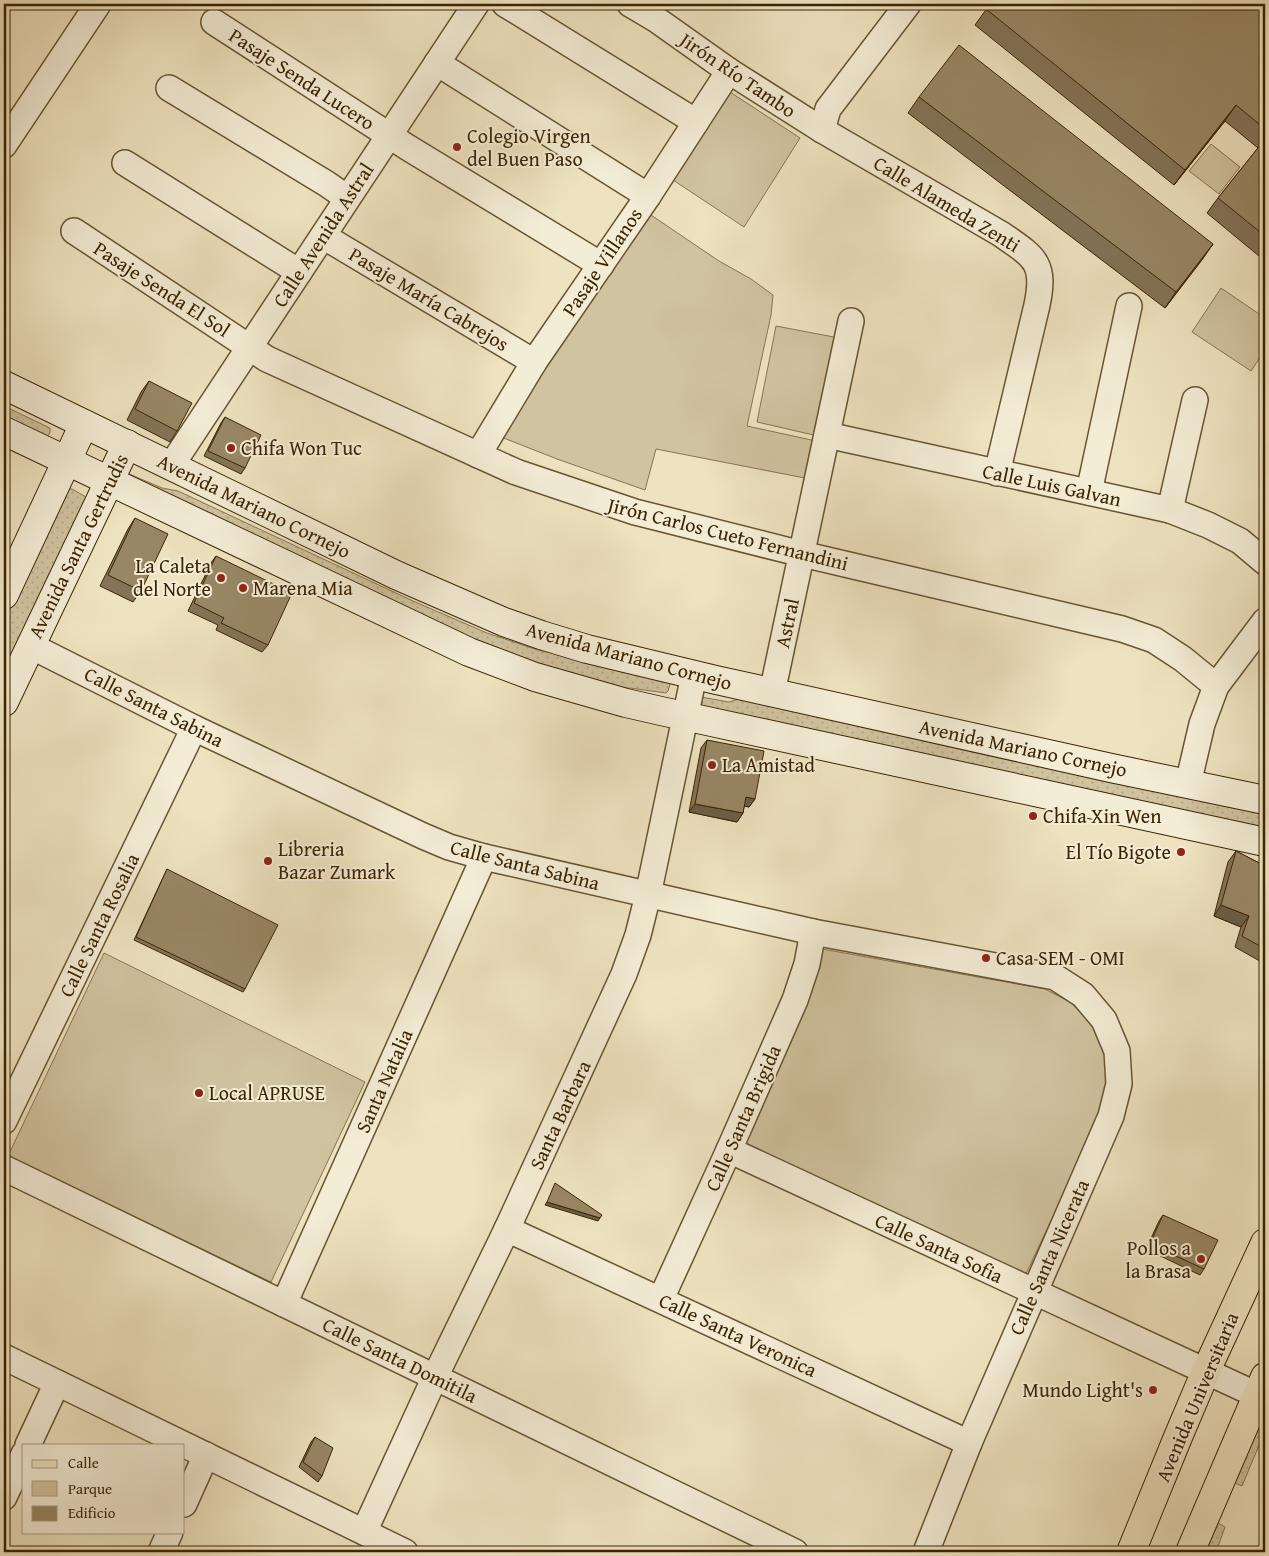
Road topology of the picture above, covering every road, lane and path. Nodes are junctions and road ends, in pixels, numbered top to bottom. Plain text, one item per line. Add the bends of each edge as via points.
1 (98, 4) edge
2 (476, 4) edge
3 (505, 4) edge
4 (630, 4) edge
5 (908, 4) edge
6 (663, 12) edge
7 (214, 22) dead end
8 (437, 63) junction
9 (728, 71) junction
10 (169, 88) dead end
11 (696, 122) junction
12 (822, 130) junction
13 (389, 136) junction
14 (4, 146) edge
15 (125, 163) dead end
16 (648, 196) junction
17 (347, 198) junction
18 (74, 232) dead end
19 (323, 236) junction
20 (600, 265) junction
21 (299, 272) junction
22 (1130, 306) dead end
23 (851, 321) dead end
24 (250, 347) junction
25 (534, 362) junction
26 (4, 386) edge
27 (1195, 400) dead end
28 (84, 424) junction
29 (4, 431) edge
30 (827, 436) junction
31 (127, 444) junction
32 (478, 455) junction
33 (67, 461) junction
34 (171, 466) junction
35 (997, 473) junction
36 (109, 482) junction
37 (1089, 492) junction
38 (1170, 510) junction
39 (802, 554) junction
40 (1265, 562) edge
41 (7, 586) edge
42 (1265, 621) edge
43 (31, 646) junction
44 (694, 675) junction
45 (1216, 686) junction
46 (772, 693) junction
47 (4, 702) edge
48 (686, 716) junction
49 (194, 728) junction
50 (1188, 784) junction
51 (1265, 800) edge
52 (1265, 842) edge
53 (484, 857) junction
54 (648, 895) junction
55 (813, 932) junction
56 (1055, 977) joint
57 (4, 1121) edge
58 (730, 1150) junction
59 (4, 1168) edge
60 (507, 1229) junction
61 (1265, 1243) edge
62 (1034, 1292) junction
63 (661, 1300) junction
64 (284, 1304) junction
65 (4, 1357) edge
66 (1206, 1371) junction
67 (435, 1377) junction
68 (57, 1383) junction
69 (1261, 1386) edge
70 (968, 1443) junction
71 (28, 1444) edge
72 (183, 1444) edge
73 (185, 1445) edge
74 (206, 1455) junction
75 (22, 1458) edge
76 (4, 1496) edge
77 (185, 1502) edge
78 (364, 1532) junction
79 (169, 1534) edge
80 (161, 1552) edge
81 (405, 1552) edge
82 (795, 1552) edge
83 (926, 1552) edge
84 (1131, 1552) edge
85 (1190, 1552) edge

1 - 14 street
2 - 8 street, Calle Avenida Astral
3 - 11 street
4 - 6 street, Jirón Río Tambo
5 - 12 street via 828,109
6 - 9 street, Jirón Río Tambo
7 - 13 street, Pasaje Senda Lucero
8 - 13 street, Calle Avenida Astral
8 - 16 street
9 - 11 street, Pasaje Villanos
9 - 12 street, Jirón Río Tambo
10 - 17 street
11 - 16 street, Pasaje Villanos
12 - 35 street, Calle Alameda Zenti via 1001,234 1027,252 1039,266 1041,286
13 - 17 street, Calle Avenida Astral
13 - 20 street, Pasaje Senda Lucero
15 - 21 street
16 - 20 street, Pasaje Villanos
17 - 19 street, Calle Avenida Astral
18 - 24 street, Pasaje Senda El Sol
19 - 21 street, Calle Avenida Astral
19 - 25 street, Pasaje María Cabrejos
20 - 25 street, Pasaje Villanos
21 - 24 street, Calle Avenida Astral
22 - 37 street
23 - 30 street, Astral
24 - 32 street, Jirón Carlos Cueto Fernandini via 267,358
24 - 34 street, Calle Avenida Astral
25 - 32 street, Pasaje Villanos
26 - 28 main road, Avenida Mariano Cornejo
27 - 38 street
28 - 31 main road, Avenida Mariano Cornejo
28 - 33 main road
29 - 33 main road, Avenida Mariano Cornejo
30 - 35 street, Calle Luis Galvan
30 - 39 street, Astral
31 - 34 main road, Avenida Mariano Cornejo
31 - 36 main road, Avenida Santa Gertrudis
32 - 39 street, Jirón Carlos Cueto Fernandini via 516,472 636,512
33 - 36 main road, Avenida Mariano Cornejo
33 - 41 main road
34 - 44 main road, Avenida Mariano Cornejo via 396,575 504,622 587,649
35 - 37 street, Calle Luis Galvan
36 - 43 main road, Avenida Santa Gertrudis
36 - 48 main road, Avenida Mariano Cornejo via 469,652 553,682
37 - 38 street, Calle Luis Galvan
38 - 40 street, Calle Luis Galvan via 1240,541
39 - 45 street, Jirón Carlos Cueto Fernandini via 1122,629 1154,640
39 - 46 street, Astral
42 - 45 street
43 - 47 main road, Avenida Santa Gertrudis
43 - 49 street, Calle Santa Sabina
44 - 46 main road, Avenida Mariano Cornejo
44 - 48 street, Santa Barbara
45 - 50 street via 1202,724
46 - 50 main road, Avenida Mariano Cornejo
48 - 52 main road, Avenida Mariano Cornejo
48 - 54 street, Santa Barbara
49 - 53 street, Calle Santa Sabina via 423,836
49 - 57 street, Calle Santa Rosalia
50 - 51 main road, Avenida Mariano Cornejo
53 - 54 street, Calle Santa Sabina
53 - 64 street, Santa Natalia
54 - 55 street, Calle Santa Sabina
54 - 60 street, Santa Barbara via 624,974
55 - 56 street, Calle Santa Sabina
55 - 58 street, Calle Santa Brigida via 795,1000
56 - 62 street, Calle Santa Nicerata via 1083,995 1104,1020 1117,1051 1119,1084 1111,1116
58 - 62 street, Calle Santa Sofia
58 - 63 street, Calle Santa Brigida
59 - 64 street, Calle Santa Domitila
60 - 63 street, Calle Santa Veronica
60 - 67 street, Santa Barbara
61 - 66 main road, Avenida Universitaria
62 - 66 street, Calle Santa Sofia
62 - 70 street, Calle Santa Nicerata
63 - 70 street, Calle Santa Veronica
64 - 67 street, Calle Santa Domitila
65 - 68 street
66 - 69 street, Calle Santa Sofia
66 - 84 main road, Avenida Universitaria
67 - 78 street, Santa Barbara
67 - 82 street, Calle Santa Domitila
68 - 71 street
68 - 72 street
69 - 85 main road
70 - 83 street, Calle Santa Nicerata
73 - 74 street
74 - 77 street
74 - 78 street
75 - 76 street
78 - 81 street
79 - 80 street

